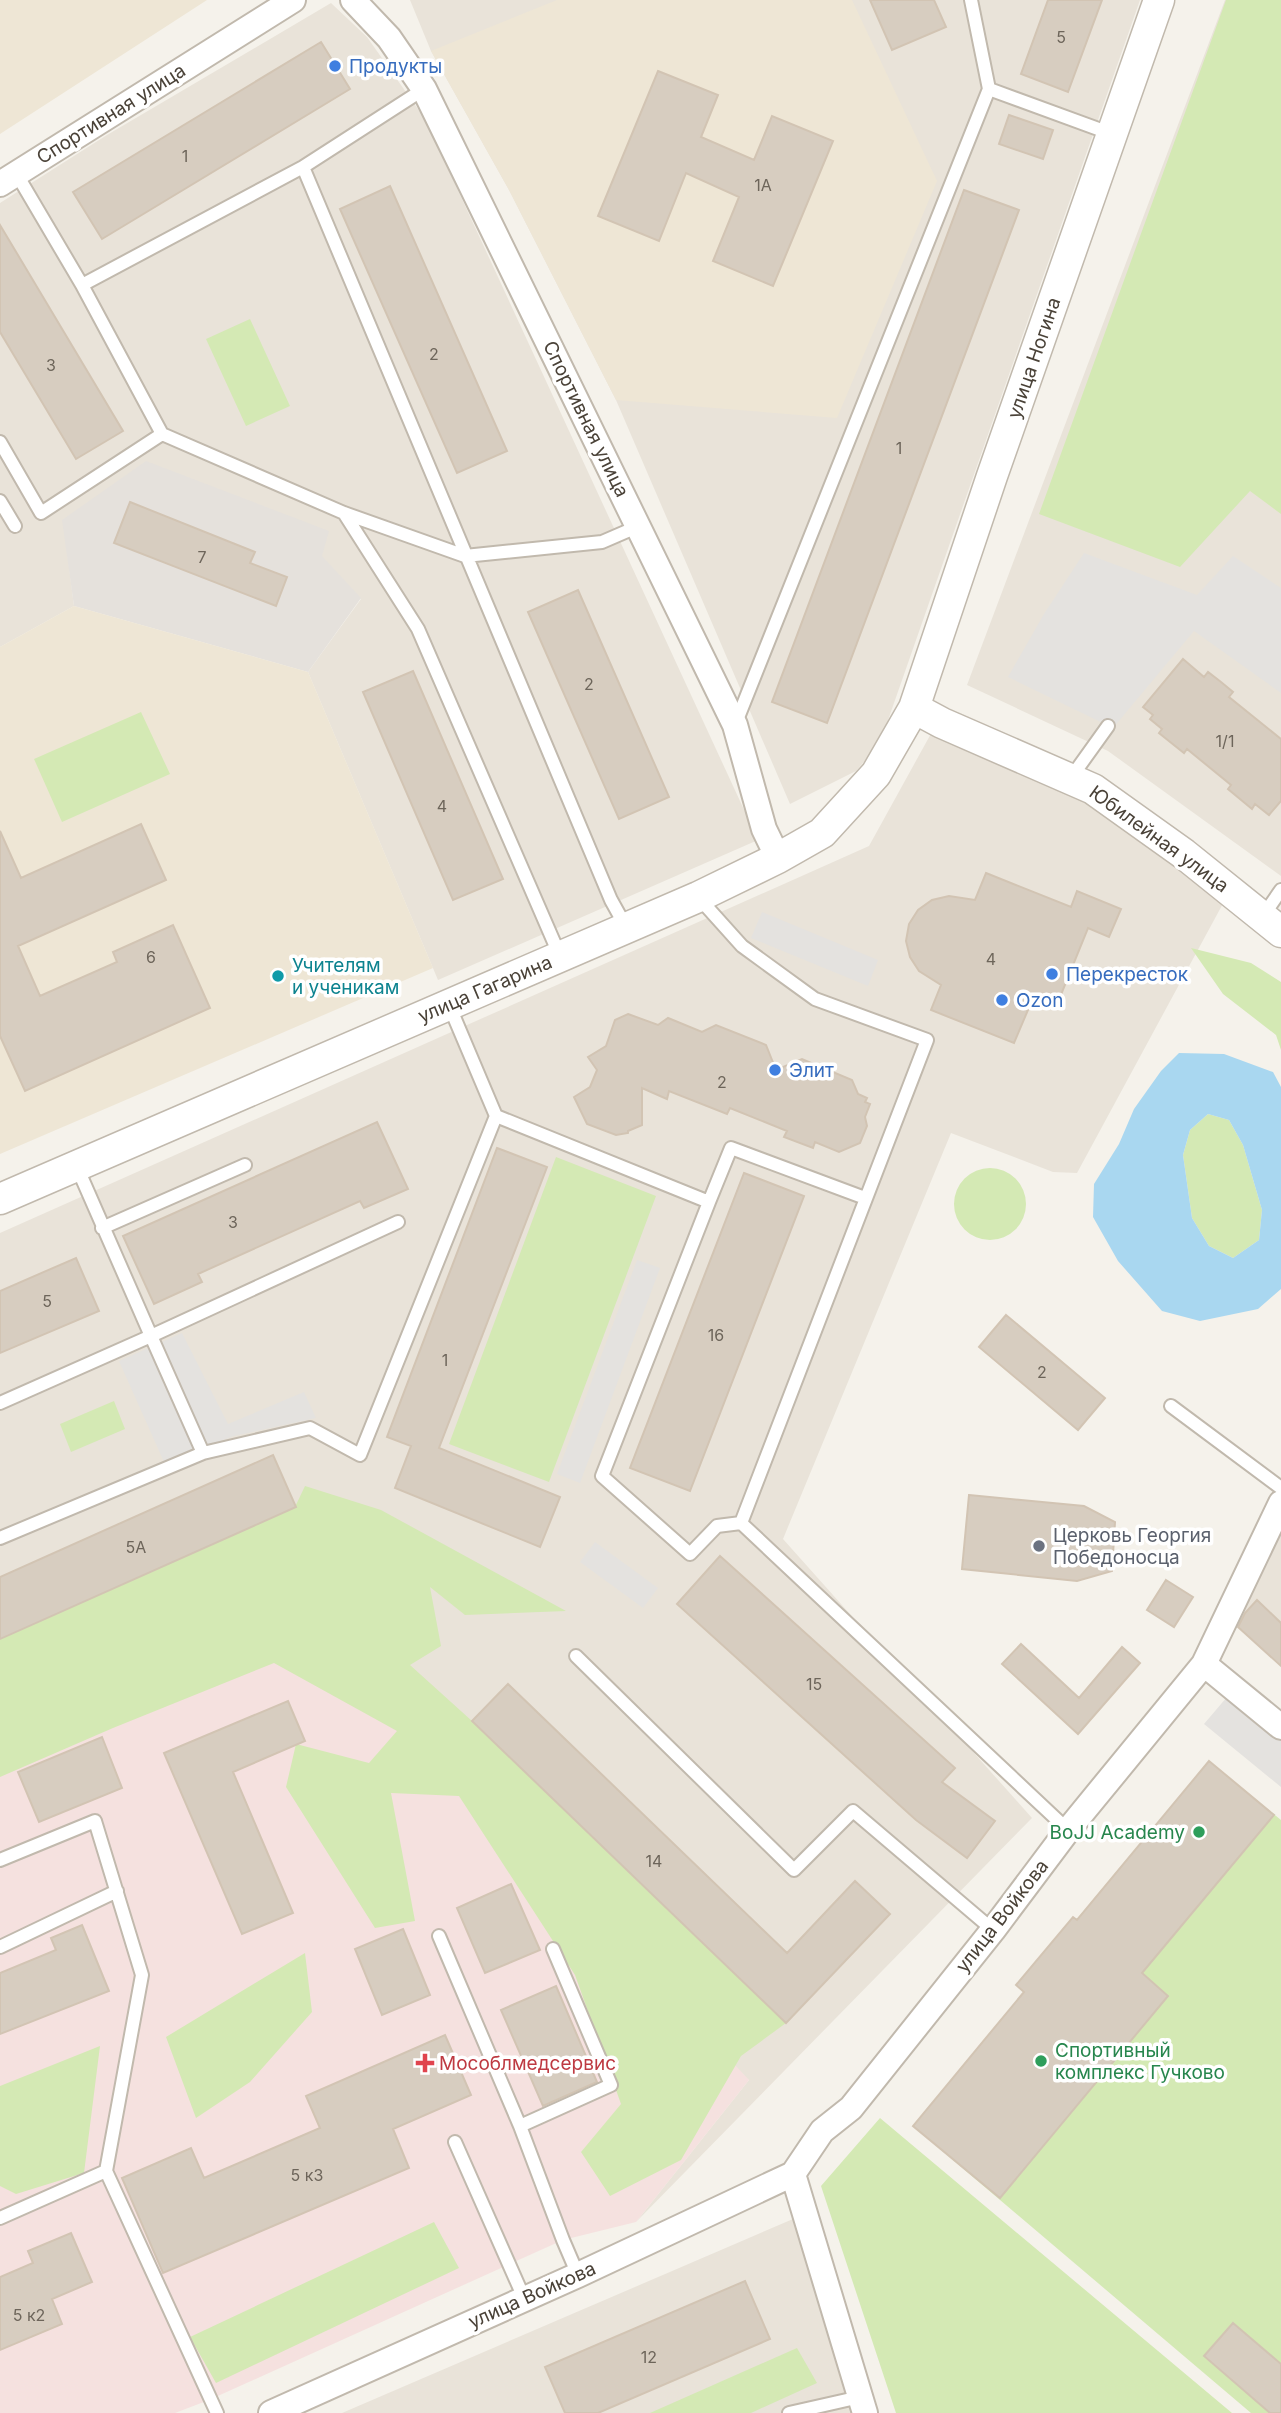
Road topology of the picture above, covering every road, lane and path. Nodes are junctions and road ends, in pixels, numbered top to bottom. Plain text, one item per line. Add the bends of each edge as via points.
1 (293, 0) edge
2 (354, 0) edge
3 (971, 0) edge
4 (1159, 3) edge
5 (424, 89) junction
6 (989, 89) junction
7 (1112, 134) junction
8 (303, 167) junction
9 (8, 178) edge
10 (82, 285) junction
11 (162, 434) junction
12 (0, 442) edge
13 (0, 501) edge
14 (344, 513) junction
15 (15, 526) dead end
16 (639, 526) junction
17 (465, 556) junction
18 (914, 708) junction
19 (735, 725) junction
20 (1108, 726) dead end
21 (1070, 779) junction
22 (778, 858) junction
23 (1281, 890) edge
24 (698, 897) junction
25 (1272, 924) edge
26 (626, 927) junction
27 (560, 956) junction
28 (449, 1005) junction
29 (496, 1115) junction
30 (245, 1165) dead end
31 (76, 1167) junction
32 (2, 1194) edge
33 (865, 1198) junction
34 (709, 1202) junction
35 (398, 1222) dead end
36 (102, 1228) junction
37 (151, 1336) junction
38 (0, 1403) edge
39 (1171, 1406) dead end
40 (203, 1453) junction
41 (1281, 1488) edge
42 (1281, 1503) edge
43 (741, 1523) junction
44 (0, 1538) edge
45 (576, 1656) dead end
46 (1204, 1664) junction
47 (1281, 1727) edge
48 (1068, 1830) junction
49 (0, 1860) edge
50 (117, 1891) junction
51 (993, 1930) junction
52 (439, 1936) dead end
53 (0, 1947) edge
54 (552, 1948) dead end
55 (520, 2126) junction
56 (455, 2142) dead end
57 (106, 2171) junction
58 (793, 2174) junction
59 (0, 2218) edge
60 (578, 2275) junction
61 (524, 2298) junction
62 (863, 2405) edge
63 (285, 2410) edge
64 (217, 2413) edge
65 (789, 2413) edge

1 - 9 street, Спортивная улица
2 - 5 street, Спортивная улица
3 - 6 lane
4 - 7 street, улица Ногина
5 - 8 lane
5 - 16 street, Спортивная улица
6 - 7 lane
6 - 19 lane
7 - 18 street, улица Ногина
8 - 10 lane
8 - 17 lane
9 - 10 lane via 34,199
10 - 11 lane
11 - 12 lane via 41,513
11 - 14 lane
13 - 15 lane
14 - 17 lane
14 - 27 lane via 418,629
16 - 17 lane via 602,542
16 - 19 street, Спортивная улица
17 - 26 lane
18 - 21 street, Юбилейная улица
18 - 22 street, улица Гагарина via 876,774 822,833
19 - 22 street, Спортивная улица via 764,829
20 - 21 lane
21 - 25 street, Юбилейная улица via 1093,789 1184,854
22 - 24 street, улица Гагарина
23 - 25 lane
24 - 26 street, улица Гагарина
24 - 33 lane via 742,946 815,999 927,1040
26 - 27 street, улица Гагарина
27 - 28 street, улица Гагарина
28 - 29 lane
28 - 31 street, улица Гагарина
29 - 34 lane
29 - 40 lane via 360,1455 310,1428
30 - 36 lane
31 - 32 street, улица Гагарина
31 - 36 lane
33 - 34 lane via 731,1148
33 - 43 lane
34 - 43 lane via 602,1476 690,1555 717,1526
35 - 37 lane
36 - 37 lane
37 - 38 lane
37 - 40 lane
39 - 41 lane
40 - 44 lane
42 - 46 street, улица Войкова
43 - 48 lane
45 - 51 lane via 794,1870 853,1811
46 - 47 street
46 - 48 street, улица Войкова
48 - 51 street, улица Войкова
49 - 50 lane via 95,1821
50 - 53 lane
50 - 57 lane via 142,1975
51 - 58 street, улица Войкова via 851,2108 821,2131
52 - 55 lane
54 - 55 lane via 611,2085
55 - 60 lane
56 - 61 lane
57 - 59 lane
57 - 64 lane
58 - 60 street, улица Войкова
58 - 62 street
60 - 61 street, улица Войкова
61 - 63 street, улица Войкова
62 - 65 lane

